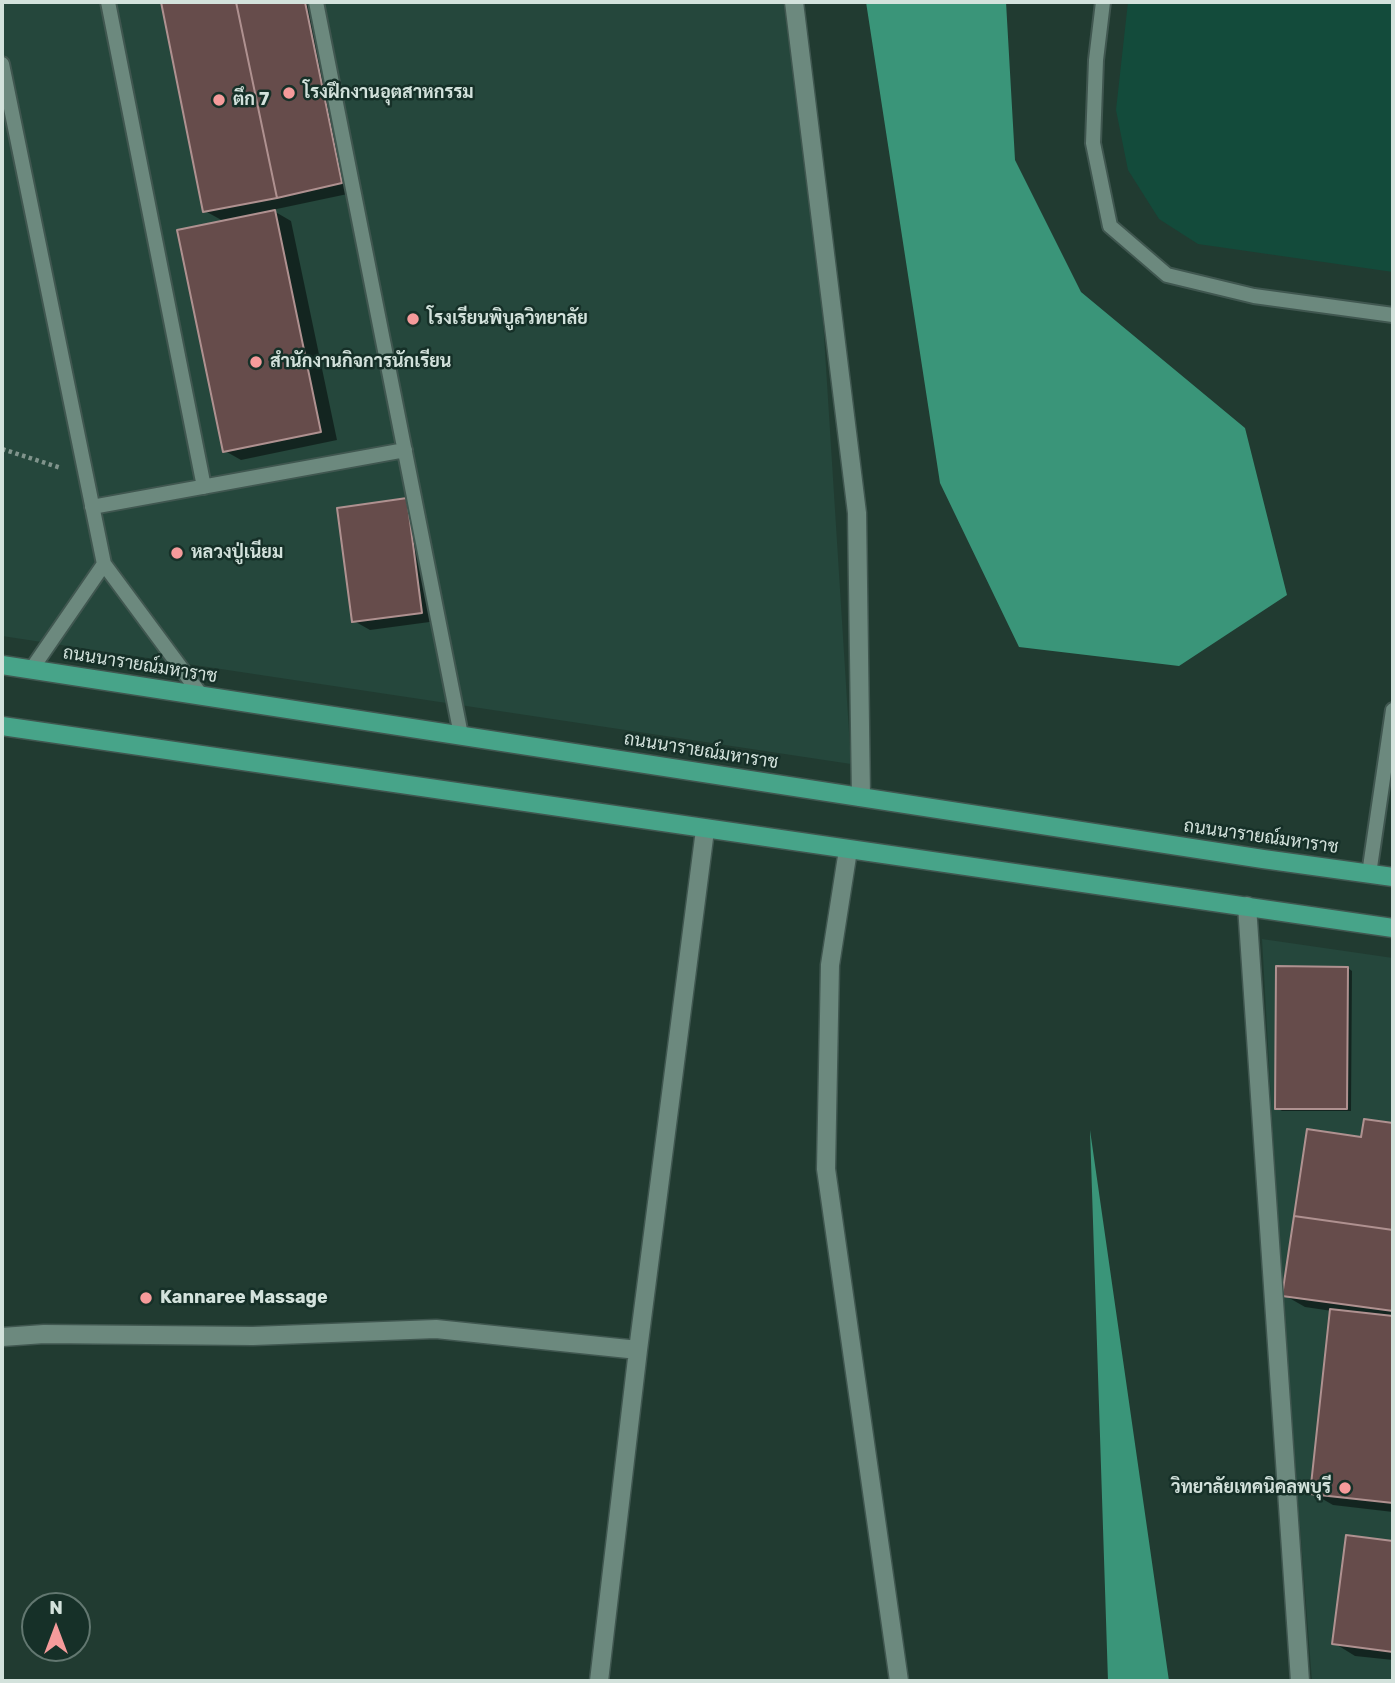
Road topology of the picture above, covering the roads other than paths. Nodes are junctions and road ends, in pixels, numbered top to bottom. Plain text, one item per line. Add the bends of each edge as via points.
1 (108, 2) edge
2 (316, 2) edge
3 (794, 2) edge
4 (1103, 2) edge
5 (2, 64) edge
6 (1393, 315) edge
7 (405, 450) junction
8 (204, 487) junction
9 (92, 507) junction
10 (104, 564) junction
11 (2, 665) edge
12 (32, 670) junction
13 (201, 695) junction
14 (1393, 710) edge
15 (2, 726) edge
16 (461, 735) junction
17 (861, 797) junction
18 (705, 830) junction
19 (848, 850) junction
20 (1369, 874) junction
21 (1393, 877) edge
22 (1247, 906) junction
23 (1393, 928) edge
24 (2, 1337) edge
25 (638, 1350) junction
26 (600, 1681) edge
27 (899, 1681) edge
28 (1300, 1681) edge

1 - 8 lane
2 - 7 lane
3 - 17 street via 857,513
4 - 6 lane via 1093,143 1110,226 1167,275 1254,296
5 - 9 lane
7 - 8 lane
7 - 16 lane
8 - 9 lane
9 - 10 lane
10 - 12 lane
10 - 13 lane
11 - 12 main road, ถนนนารายณ์มหาราช
12 - 13 main road, ถนนนารายณ์มหาราช
13 - 16 main road, ถนนนารายณ์มหาราช
14 - 20 lane
15 - 18 main road
16 - 17 main road, ถนนนารายณ์มหาราช
17 - 20 main road, ถนนนารายณ์มหาราช
18 - 19 main road
18 - 25 street
19 - 22 main road
19 - 27 street via 830,965 826,1169
20 - 21 main road, ถนนนารายณ์มหาราช
22 - 23 main road
22 - 28 street
24 - 25 street via 253,1336 436,1329
25 - 26 street

